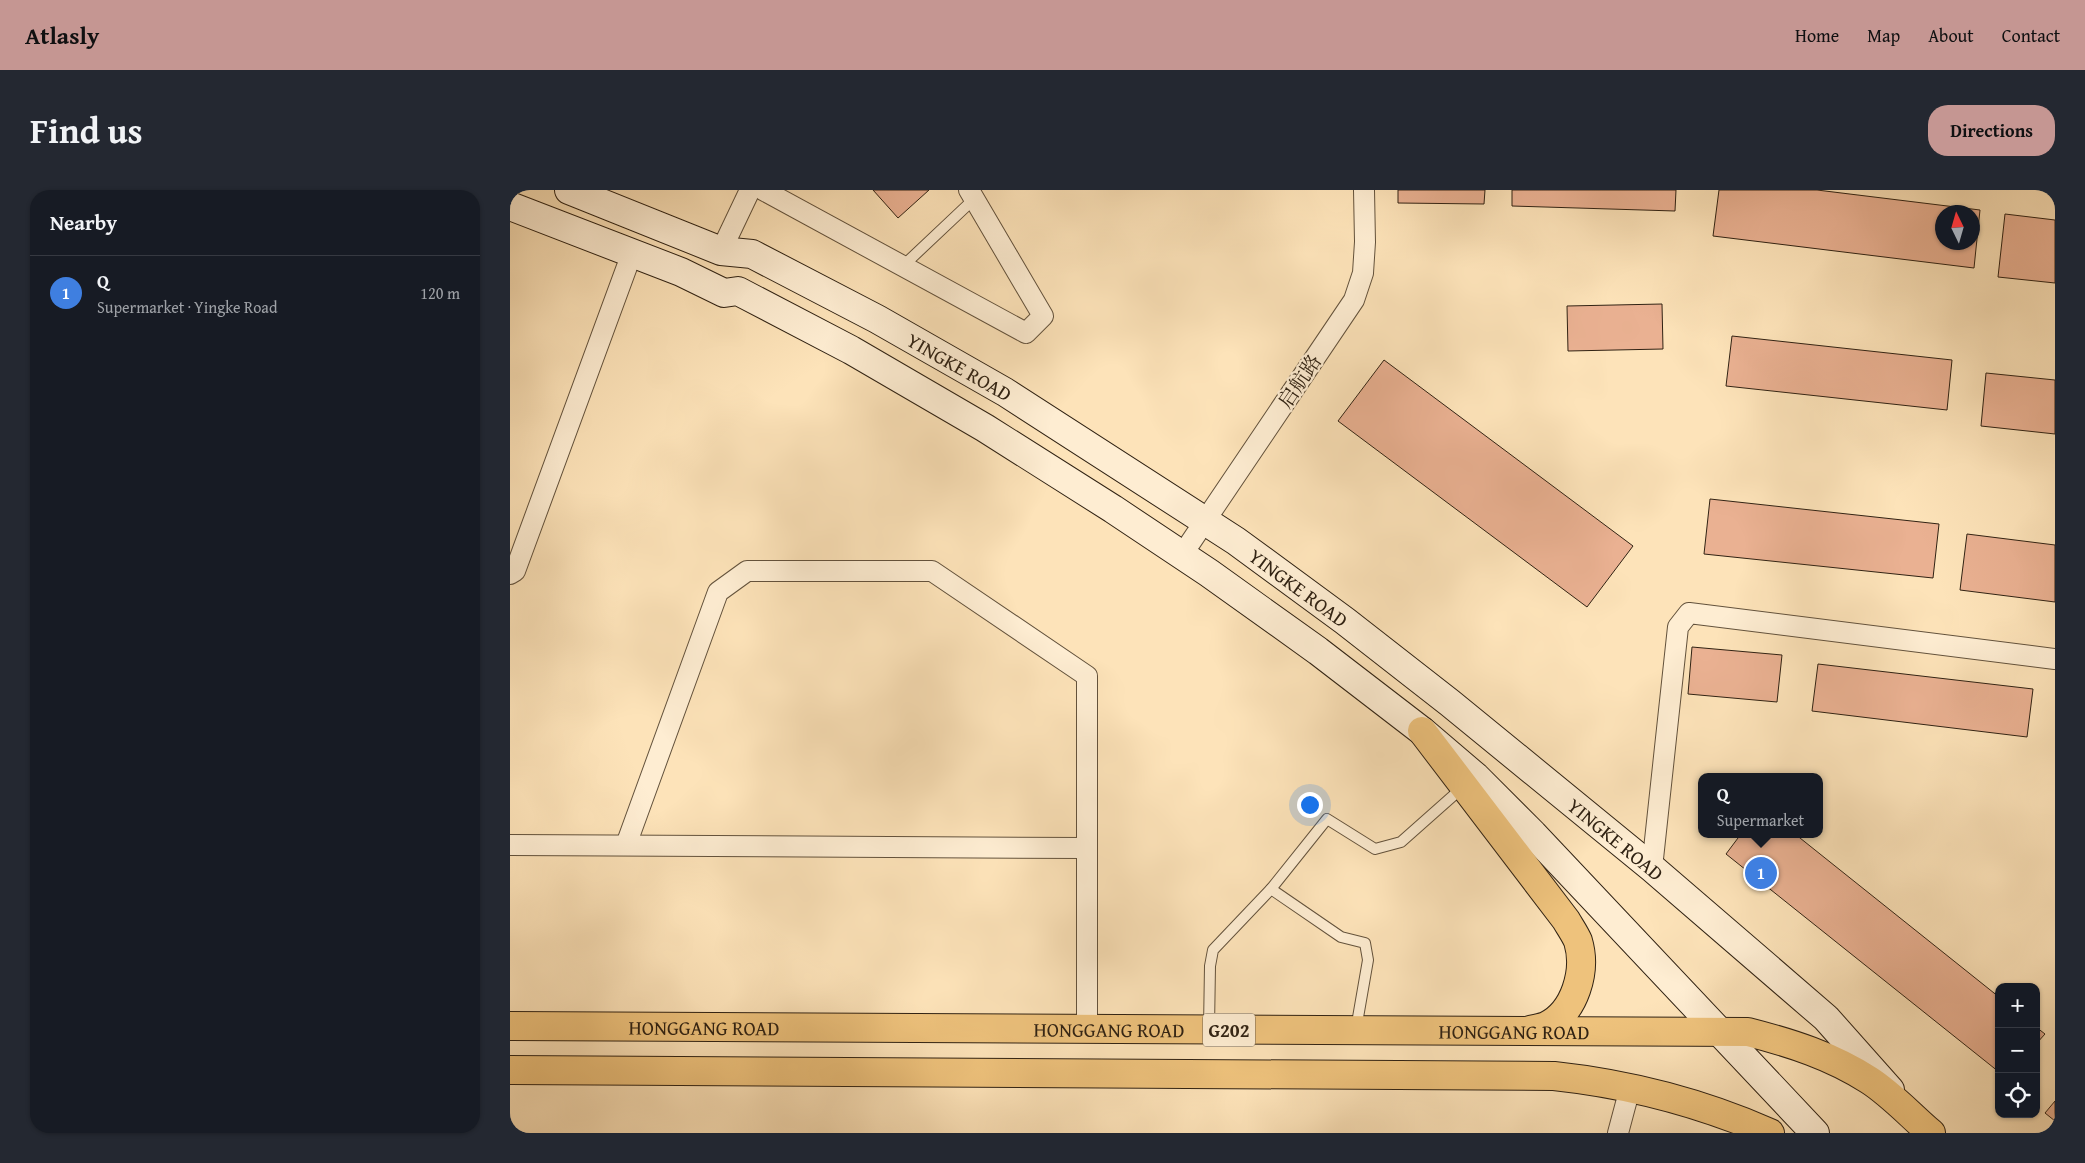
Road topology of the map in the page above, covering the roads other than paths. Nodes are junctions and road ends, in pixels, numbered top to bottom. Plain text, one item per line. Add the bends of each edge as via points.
1 (569, 190) edge
2 (750, 190) edge
3 (763, 190) edge
4 (1364, 190) edge
5 (971, 194) edge
6 (510, 206) edge
7 (721, 251) junction
8 (632, 254) junction
9 (903, 266) junction
10 (1205, 521) junction
11 (1182, 555) junction
12 (510, 574) edge
13 (2055, 659) edge
14 (1422, 731) junction
15 (1464, 786) junction
16 (510, 845) edge
17 (626, 845) junction
18 (1086, 848) junction
19 (1652, 868) junction
20 (1271, 889) junction
21 (510, 1026) edge
22 (1087, 1029) junction
23 (1209, 1030) junction
24 (1356, 1030) junction
25 (1525, 1031) junction
26 (1720, 1032) junction
27 (510, 1070) edge
28 (1630, 1088) junction
29 (1926, 1129) edge
30 (1618, 1133) edge
31 (1770, 1133) edge
32 (1815, 1133) edge

1 - 7 main road, YINGKE ROAD
2 - 7 street
3 - 9 street
4 - 10 street, 启航路 via 1363,273 1354,300
5 - 9 lane
5 - 9 street via 1043,316 1026,333
6 - 8 main road, YINGKE ROAD
7 - 10 main road, YINGKE ROAD via 752,254 877,319 1004,392
8 - 11 main road, YINGKE ROAD via 724,293 738,291 851,350 985,428
8 - 12 street via 515,571
10 - 11 street, 启航路
10 - 19 main road, YINGKE ROAD via 1345,621
11 - 14 main road, YINGKE ROAD via 1318,651
13 - 19 street via 1689,613 1678,627
14 - 15 highway
14 - 26 main road, YINGKE ROAD via 1476,777 1533,834
15 - 20 lane via 1401,842 1375,849 1328,819
15 - 25 highway via 1566,920 1577,940 1580,981 1571,1001 1560,1016 1545,1026
16 - 17 street
17 - 18 street
17 - 18 street via 718,592 747,571 932,571 1087,676
18 - 22 street
19 - 29 main road, YINGKE ROAD via 1826,1018
20 - 23 lane via 1213,950
20 - 24 lane via 1341,937 1365,944 1368,960
21 - 22 highway, HONGGANG ROAD / G202
22 - 23 highway, HONGGANG ROAD / G202
23 - 24 highway, HONGGANG ROAD / G202
24 - 25 highway, HONGGANG ROAD / G202
25 - 26 highway, HONGGANG ROAD / G202
26 - 29 highway, HONGGANG ROAD / G202 via 1748,1032 1828,1057 1870,1081
26 - 32 main road, YINGKE ROAD
27 - 28 highway, G202 via 1554,1076
28 - 30 street
28 - 31 highway, G202 via 1699,1107

